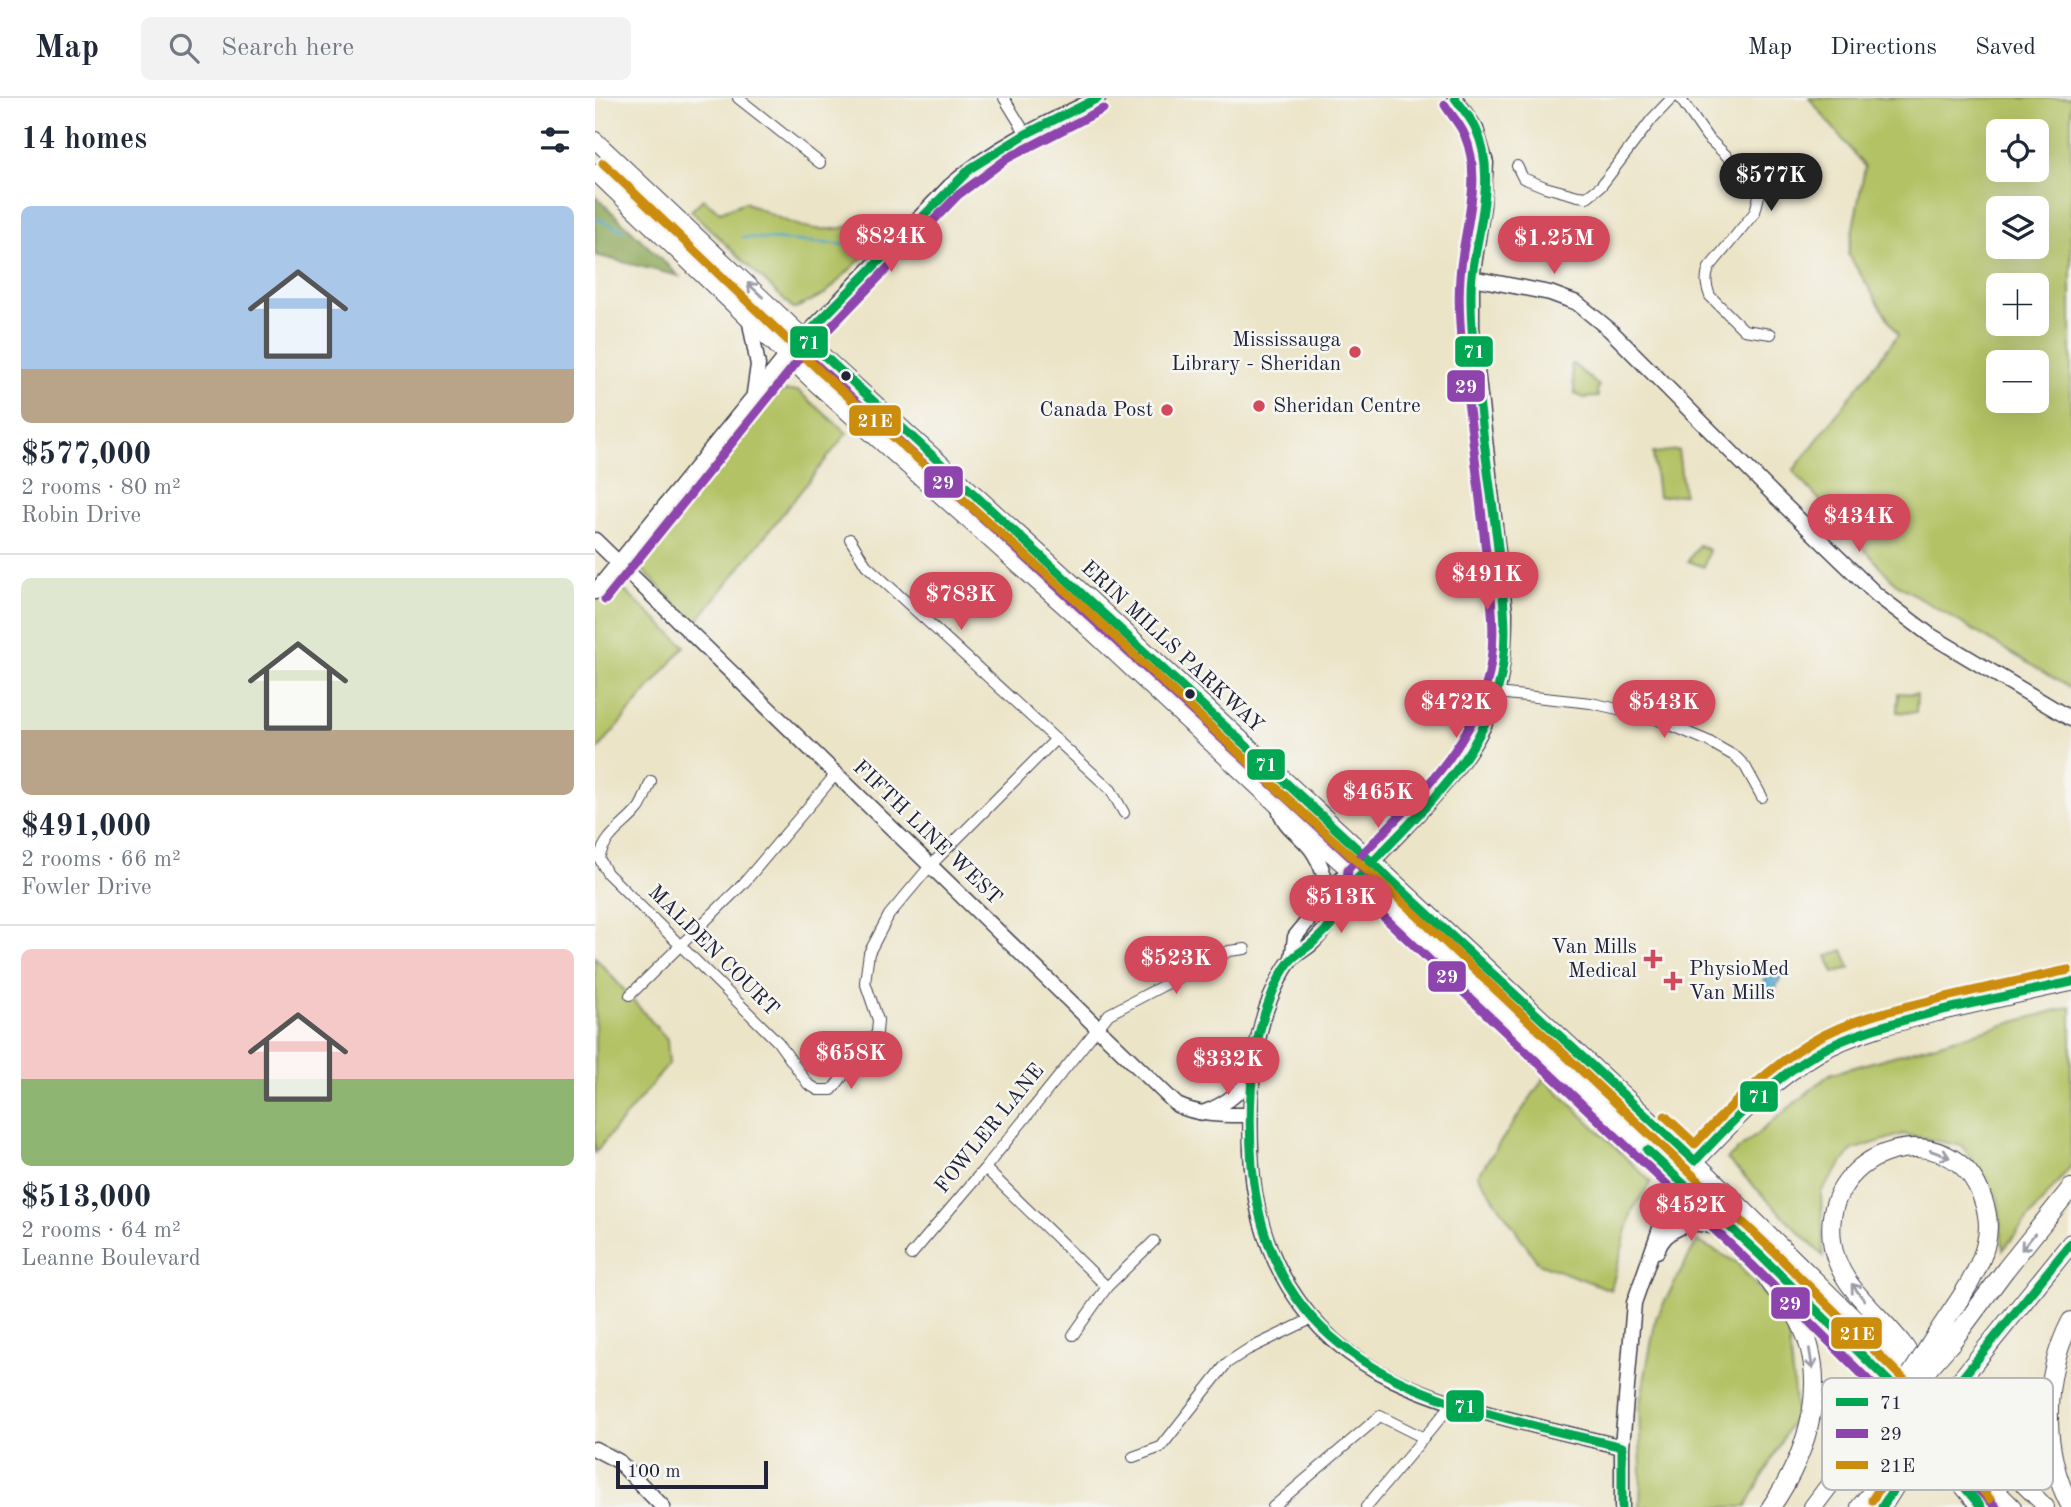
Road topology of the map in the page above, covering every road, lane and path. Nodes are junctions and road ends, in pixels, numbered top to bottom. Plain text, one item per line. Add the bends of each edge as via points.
1 (739, 98) edge
2 (1004, 98) edge
3 (1097, 98) edge
4 (1455, 98) edge
5 (1672, 98) edge
6 (1680, 98) edge
7 (1026, 134) junction
8 (595, 140) edge
9 (820, 163) dead end
10 (1517, 166) dead end
11 (595, 172) edge
12 (1472, 278) junction
13 (749, 318) junction
14 (1771, 334) dead end
15 (804, 337) junction
16 (788, 354) junction
17 (754, 394) junction
18 (850, 539) dead end
19 (595, 540) edge
20 (619, 563) junction
21 (595, 592) edge
22 (1497, 693) junction
23 (2071, 719) edge
24 (1056, 739) junction
25 (835, 774) junction
26 (651, 781) dead end
27 (1762, 797) dead end
28 (1278, 806) junction
29 (1124, 813) dead end
30 (1373, 861) junction
31 (931, 865) junction
32 (1358, 877) junction
33 (1328, 895) junction
34 (681, 945) junction
35 (1245, 949) dead end
36 (1292, 958) junction
37 (2071, 982) edge
38 (629, 995) dead end
39 (1098, 1027) junction
40 (1255, 1073) junction
41 (1204, 1113) junction
42 (1249, 1115) junction
43 (1695, 1161) junction
44 (985, 1168) junction
45 (1679, 1180) junction
46 (2071, 1188) edge
47 (1154, 1241) dead end
48 (2071, 1243) edge
49 (911, 1255) dead end
50 (1761, 1256) junction
51 (1107, 1287) junction
52 (1637, 1289) junction
53 (1311, 1319) junction
54 (2071, 1321) edge
55 (1073, 1335) dead end
56 (1943, 1339) junction
57 (1883, 1378) edge
58 (1909, 1378) edge
59 (1913, 1378) edge
60 (1921, 1378) edge
61 (1962, 1378) edge
62 (2052, 1378) edge
63 (1453, 1403) junction
64 (1425, 1438) junction
65 (1622, 1447) junction
66 (595, 1449) edge
67 (1133, 1457) dead end
68 (2053, 1458) edge
69 (1826, 1490) edge
70 (1877, 1490) edge
71 (1890, 1490) edge
72 (1967, 1490) edge
73 (1996, 1490) edge
74 (2028, 1490) edge
75 (663, 1507) edge
76 (1273, 1507) edge
77 (1366, 1507) edge
78 (1622, 1507) edge
79 (1771, 1507) edge
80 (1813, 1507) edge
81 (1860, 1507) edge
82 (1882, 1507) edge
83 (1981, 1507) edge
84 (2013, 1507) edge
85 (2046, 1507) edge
86 (2071, 1507) edge

1 - 9 street
2 - 7 street
3 - 7 street
4 - 12 street via 1476,128 1486,163
5 - 10 street via 1587,197 1523,178
6 - 14 street via 1707,137 1760,192 1755,212 1709,268 1705,279 1710,296 1744,330
7 - 15 street via 950,186
15 -> 8 main road, ERIN MILLS PARKWAY
11 - 13 main road, ERIN MILLS PARKWAY
12 - 22 street via 1472,327 1504,612 1504,654
12 - 23 street via 1577,303 1610,330 1877,595 1930,635
13 - 16 main road, ERIN MILLS PARKWAY
13 - 17 street via 758,365
15 - 16 street
15 - 30 main road, ERIN MILLS PARKWAY
16 - 17 street
16 - 28 main road, ERIN MILLS PARKWAY
17 - 20 street
18 - 24 street via 866,565
19 - 20 street, FIFTH LINE WEST
20 - 21 street
20 - 25 street, FIFTH LINE WEST
22 - 27 street via 1591,703 1649,716 1736,757
22 - 30 street via 1464,761
24 - 29 street via 1111,790
24 - 31 street
25 - 31 street, FIFTH LINE WEST
25 - 34 street via 743,884
26 - 34 street, MALDEN COURT via 640,807 609,837 599,858 607,873
28 - 32 main road, ERIN MILLS PARKWAY
28 - 33 street via 1282,820 1315,855
30 - 32 street
30 - 43 main road, ERIN MILLS PARKWAY
31 - 34 street, MALDEN COURT via 889,915 869,953 866,982 879,1020 877,1033 832,1090 808,1084 778,1042
31 - 39 street, FIFTH LINE WEST
32 - 33 street via 1342,877
32 - 36 street via 1353,894 1312,943
32 - 45 main road, ERIN MILLS PARKWAY
33 - 36 street via 1295,937
34 - 38 street
35 - 39 street, FOWLER LANE via 1229,951 1109,1014
36 - 40 street via 1270,1000 1258,1038
37 - 43 highway via 1908,1019 1820,1051 1757,1098
39 - 41 street, FIFTH LINE WEST via 1177,1105
39 - 44 street, FOWLER LANE
40 - 41 street via 1223,1106
40 - 42 street
41 - 42 street, FIFTH LINE WEST
42 - 53 street via 1256,1206 1264,1235 1280,1273
43 - 45 street
43 - 59 main road, ERIN MILLS PARKWAY
44 - 49 street, FOWLER LANE
44 - 51 street
45 - 50 main road, ERIN MILLS PARKWAY
45 - 52 street
46 -> 56 highway
47 - 51 street
48 - 61 highway, bridge
50 - 52 street via 1736,1245 1716,1228 1701,1224 1676,1228 1659,1245 1648,1275
50 - 57 main road, ERIN MILLS PARKWAY
50 -> 79 highway via 1764,1273 1808,1339 1815,1394 1808,1433
51 - 55 street
52 - 65 street
53 - 63 street via 1335,1342 1394,1380
53 - 67 street via 1227,1363 1161,1447
54 - 62 highway
56 - 58 highway, bridge
60 -> 56 highway via 1915,1359 1855,1290 1840,1267 1832,1242 1831,1218 1850,1175 1881,1153 1902,1147 1949,1156 1968,1171 1987,1209 1986,1245 1977,1272
63 - 64 street
63 - 65 street
64 - 76 street via 1380,1416
64 - 77 street
65 - 78 street
66 - 75 street via 618,1461
68 - 86 highway
69 - 80 highway
70 - 81 highway
71 - 82 highway
72 - 83 highway
73 - 84 main road, ERIN MILLS PARKWAY
74 - 85 main road, ERIN MILLS PARKWAY

